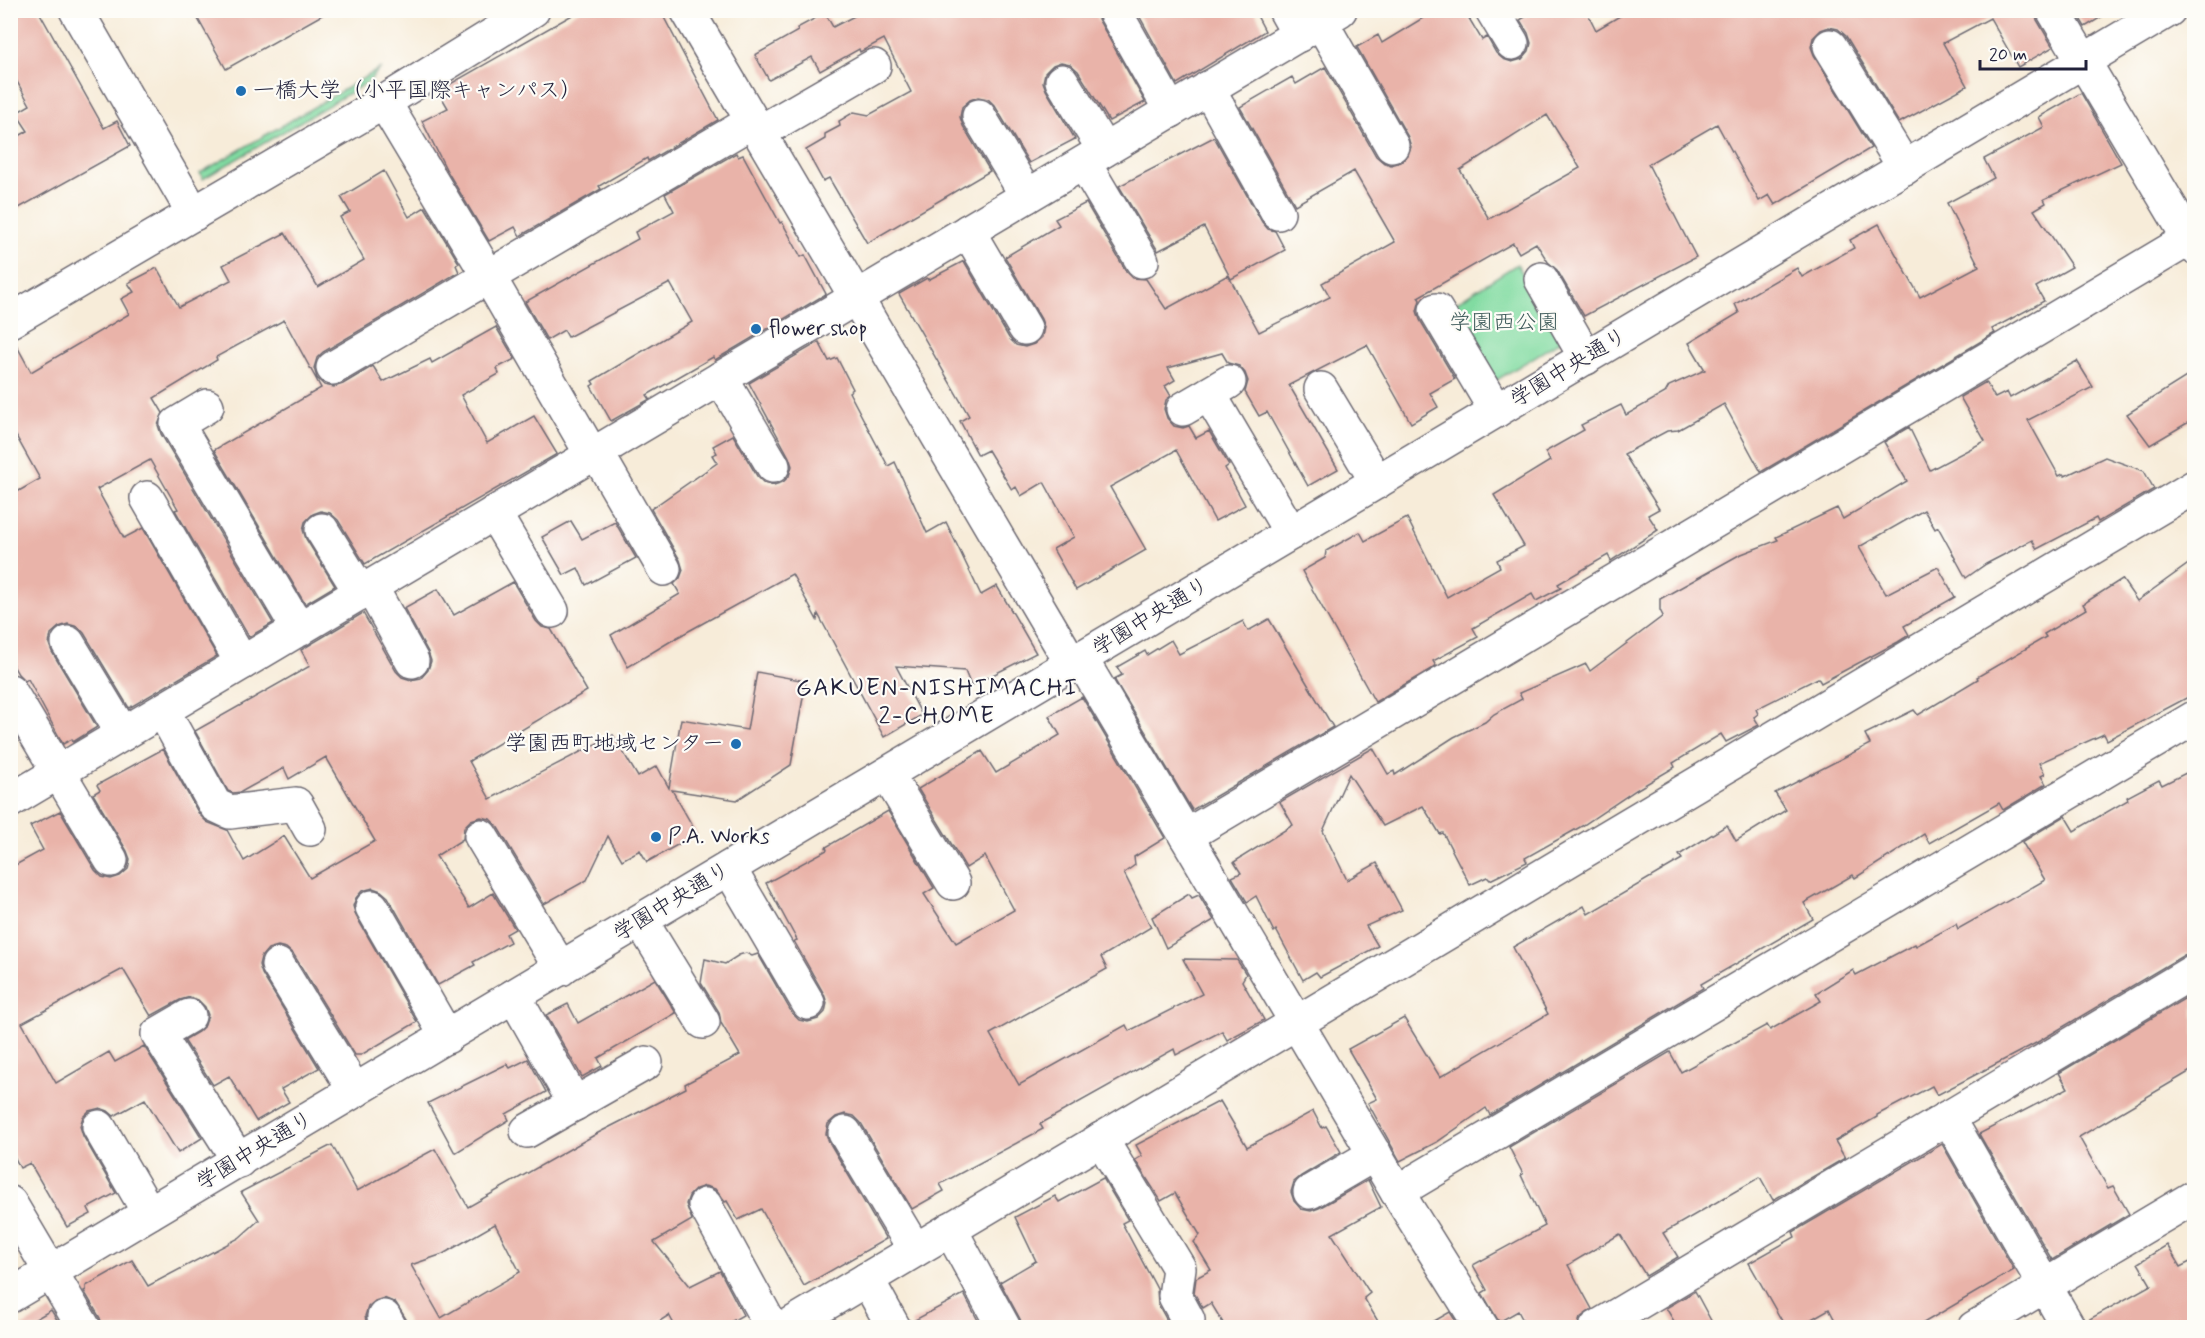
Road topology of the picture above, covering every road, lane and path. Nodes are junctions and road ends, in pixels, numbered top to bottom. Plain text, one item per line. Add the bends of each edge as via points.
1 (76, 10) edge
2 (533, 10) edge
3 (687, 10) edge
4 (1114, 10) edge
5 (1492, 10) edge
6 (2053, 10) edge
7 (2169, 10) edge
8 (1311, 19) edge
9 (1512, 43) dead end
10 (1830, 46) dead end
11 (2084, 61) junction
12 (874, 66) dead end
13 (1062, 81) dead end
14 (1208, 88) junction
15 (384, 102) junction
16 (1172, 111) junction
17 (979, 116) dead end
18 (757, 126) junction
19 (1392, 146) dead end
20 (1094, 157) junction
21 (1905, 168) junction
22 (1027, 196) junction
23 (1278, 213) dead end
24 (194, 214) junction
25 (968, 231) junction
26 (2193, 241) edge
27 (1142, 261) dead end
28 (489, 277) junction
29 (1541, 279) dead end
30 (857, 298) junction
31 (1436, 310) dead end
32 (10, 321) edge
33 (1025, 328) dead end
34 (1586, 358) junction
35 (333, 368) dead end
36 (722, 378) junction
37 (1321, 389) dead end
38 (1207, 395) dead end
39 (207, 406) dead end
40 (1496, 411) junction
41 (594, 454) junction
42 (773, 466) dead end
43 (1377, 482) junction
44 (2194, 487) edge
45 (147, 498) dead end
46 (494, 513) junction
47 (322, 530) dead end
48 (1291, 533) junction
49 (664, 569) dead end
50 (366, 590) junction
51 (552, 611) dead end
52 (299, 630) junction
53 (69, 643) dead end
54 (412, 661) dead end
55 (1077, 661) junction
56 (242, 663) junction
57 (10, 691) edge
58 (163, 711) junction
59 (2194, 718) edge
60 (123, 734) junction
61 (59, 772) junction
62 (887, 774) junction
63 (10, 801) edge
64 (310, 828) dead end
65 (481, 836) dead end
66 (1186, 836) junction
67 (111, 860) dead end
68 (729, 868) junction
69 (953, 883) dead end
70 (372, 907) dead end
71 (641, 921) junction
72 (278, 966) dead end
73 (561, 969) junction
74 (2194, 971) edge
75 (514, 996) junction
76 (808, 1003) dead end
77 (189, 1016) dead end
78 (703, 1022) dead end
79 (1297, 1023) junction
80 (447, 1037) junction
81 (646, 1063) dead end
82 (355, 1091) junction
83 (575, 1104) junction
84 (1948, 1117) junction
85 (99, 1127) dead end
86 (527, 1131) dead end
87 (845, 1133) dead end
88 (1101, 1139) junction
89 (1375, 1154) junction
90 (239, 1161) junction
91 (1310, 1192) dead end
92 (1397, 1192) junction
93 (2194, 1197) edge
94 (10, 1203) edge
95 (705, 1205) dead end
96 (149, 1214) junction
97 (950, 1229) junction
98 (915, 1250) junction
99 (51, 1272) junction
100 (867, 1279) junction
101 (2044, 1286) junction
102 (10, 1296) edge
103 (1188, 1320) dead end
104 (84, 1328) edge
105 (772, 1328) edge
106 (785, 1328) edge
107 (894, 1328) edge
108 (1005, 1328) edge
109 (1482, 1328) edge
110 (1596, 1328) edge
111 (1974, 1328) edge
112 (2069, 1328) edge

1 - 24 street
2 - 15 street
3 - 18 street
4 - 16 street
5 - 9 street
6 - 11 street
7 - 11 street, 学園中央通り
8 - 14 street
8 - 19 street
10 - 21 street
11 - 21 street, 学園中央通り
11 - 26 street
12 - 18 street
13 - 20 street
14 - 16 street
14 - 23 street
15 - 24 street
15 - 28 street
16 - 20 street
17 - 22 street
18 - 28 street
18 - 30 street
20 - 22 street
20 - 27 street
21 - 34 street, 学園中央通り
22 - 25 street
24 - 32 street
25 - 30 street
25 - 33 street
26 - 66 street
28 - 35 street
28 - 41 street
29 - 34 street
30 - 36 street
30 - 55 street
31 - 40 street
34 - 40 street, 学園中央通り
36 - 41 street
36 - 42 street
37 - 43 street
38 - 48 street
39 - 52 street via 177,424
40 - 43 street, 学園中央通り
41 - 46 street
41 - 49 street
43 - 48 street, 学園中央通り
44 - 79 street
45 - 56 street
46 - 50 street
46 - 51 street
47 - 50 street
48 - 55 street, 学園中央通り
50 - 52 street
50 - 54 street
52 - 56 street
53 - 60 street
55 - 62 street, 学園中央通り
55 - 66 street
56 - 58 street
57 - 61 street
58 - 60 street
58 - 64 street via 215,805 230,812 296,804
59 - 92 street
60 - 61 street
61 - 63 street
61 - 67 street
62 - 68 street, 学園中央通り
62 - 69 street
65 - 73 street
66 - 79 street
68 - 71 street, 学園中央通り
68 - 76 street
70 - 80 street
71 - 73 street, 学園中央通り
71 - 78 street
72 - 82 street
73 - 75 street, 学園中央通り
74 - 84 street
75 - 80 street, 学園中央通り
75 - 83 street
77 - 90 street via 158,1034
79 - 88 street
79 - 89 street
80 - 82 street, 学園中央通り
81 - 83 street
82 - 90 street, 学園中央通り
83 - 86 street
84 - 101 street
84 - 110 street
85 - 96 street
87 - 98 street
88 - 97 street
88 - 103 street via 1179,1268 1175,1296
89 - 91 street
89 - 92 street
90 - 96 street, 学園中央通り
92 - 109 street
93 - 101 street
94 - 99 street
95 - 105 street
96 - 99 street, 学園中央通り
97 - 98 street
97 - 108 street
98 - 100 street
99 - 102 street, 学園中央通り
99 - 104 street
100 - 106 street
100 - 107 street
101 - 111 street
101 - 112 street

